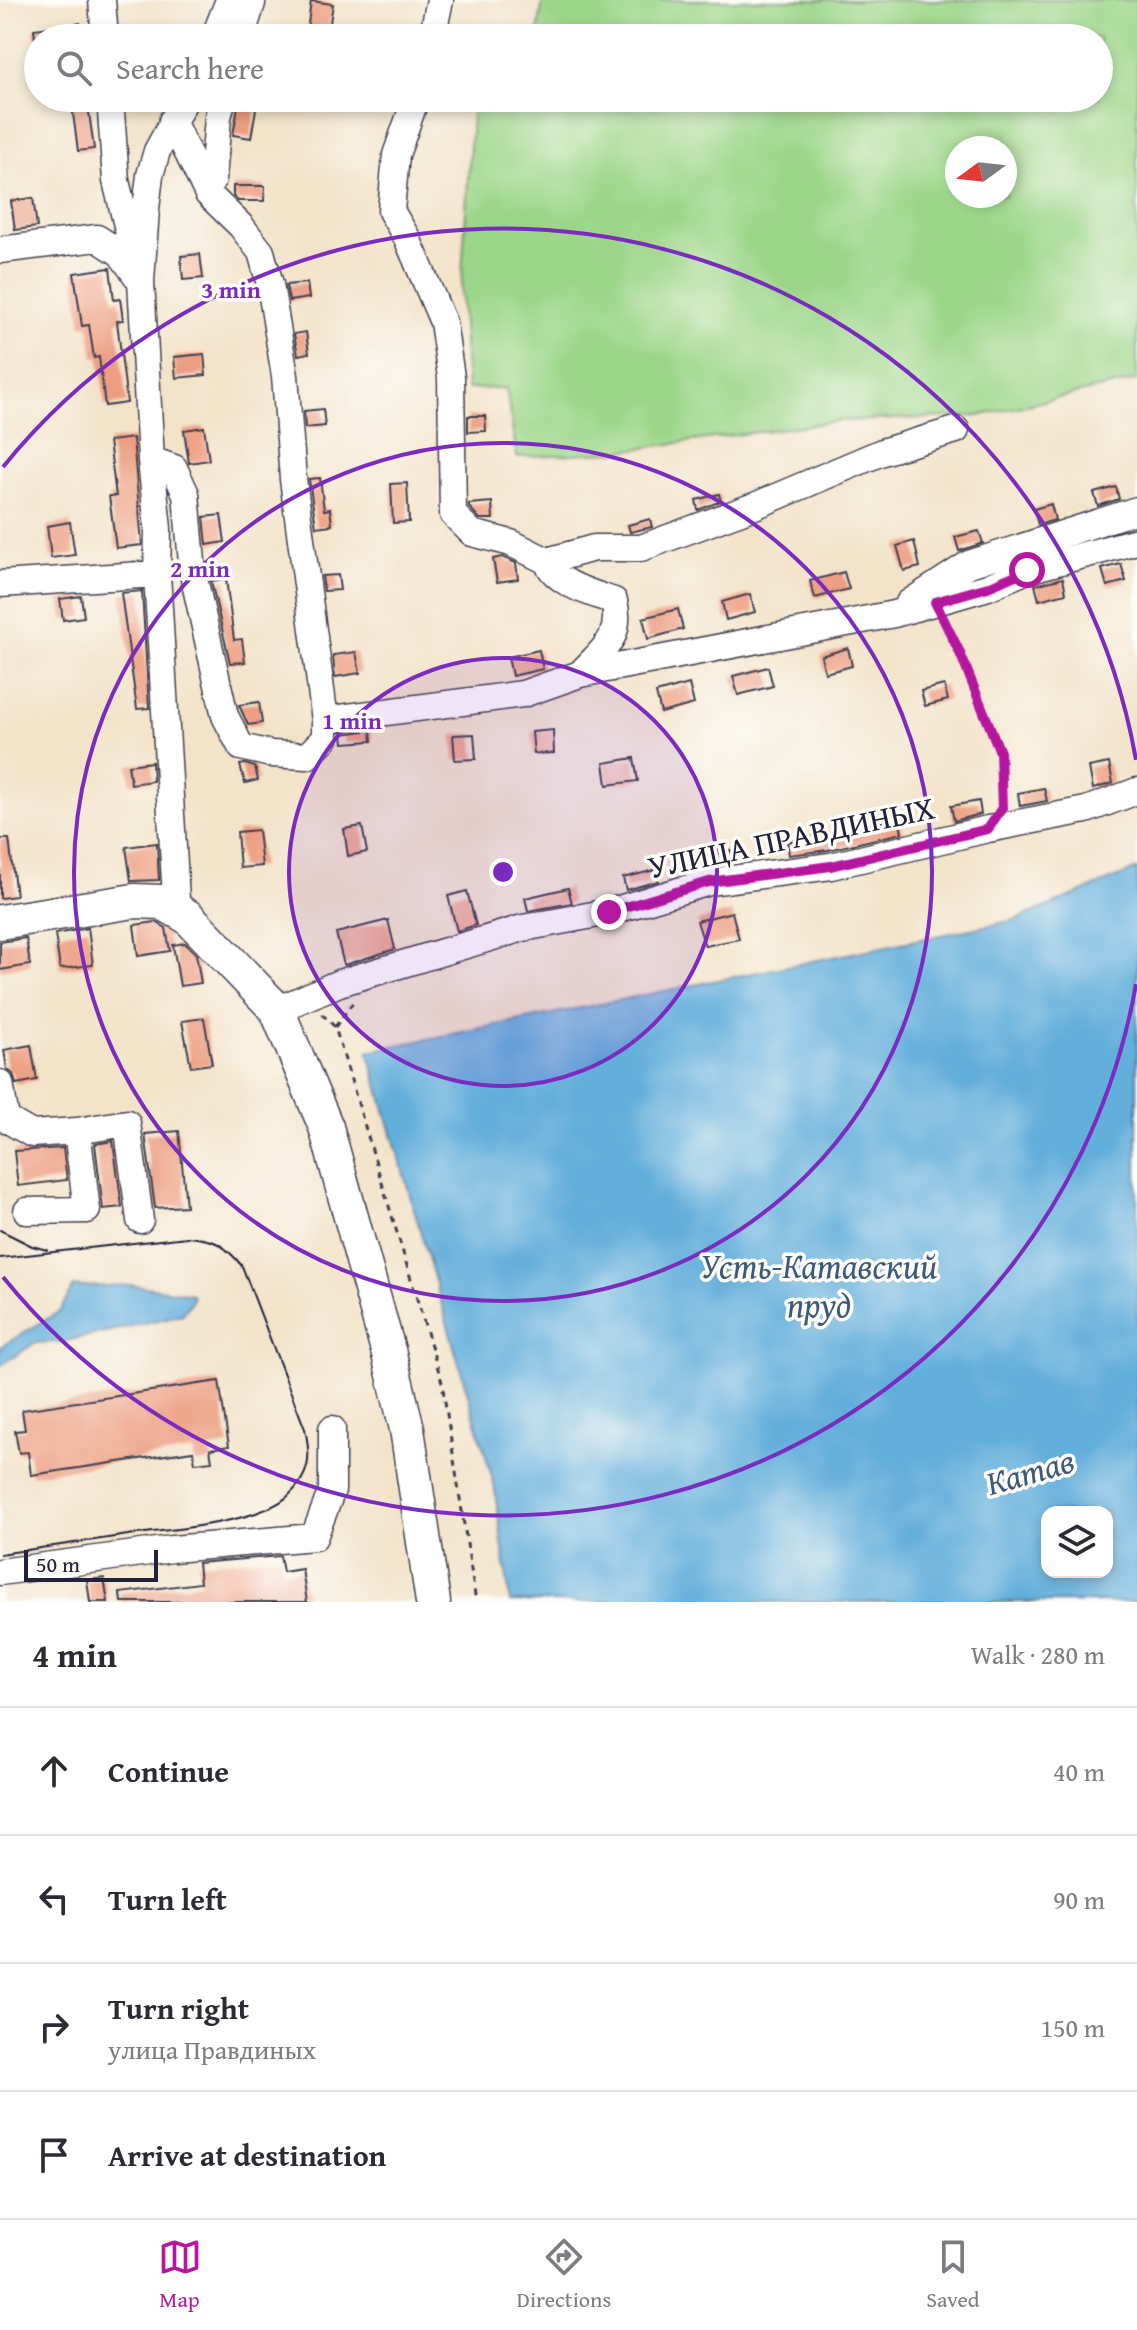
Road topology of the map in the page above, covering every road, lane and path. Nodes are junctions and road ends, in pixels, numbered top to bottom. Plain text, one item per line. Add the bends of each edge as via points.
1 (102, 0) edge
2 (229, 0) edge
3 (250, 0) edge
4 (440, 0) edge
5 (104, 24) edge
6 (220, 24) edge
7 (245, 24) edge
8 (435, 24) edge
9 (111, 112) edge
10 (177, 112) edge
11 (219, 112) edge
12 (411, 112) edge
13 (172, 121) junction
14 (213, 179) dead end
15 (0, 250) edge
16 (141, 281) junction
17 (956, 430) dead end
18 (151, 460) junction
19 (1137, 510) edge
20 (1137, 541) edge
21 (547, 561) junction
22 (157, 574) junction
23 (0, 584) edge
24 (935, 602) junction
25 (894, 614) junction
26 (580, 674) junction
27 (325, 720) junction
28 (1137, 791) edge
29 (988, 829) junction
30 (173, 909) junction
31 (0, 922) edge
32 (359, 996) dead end
33 (277, 1010) junction
34 (335, 1027) dead end
35 (0, 1083) edge
36 (77, 1131) junction
37 (27, 1211) dead end
38 (140, 1220) dead end
39 (332, 1429) dead end
40 (0, 1572) edge
41 (433, 1602) edge

1 - 5 street
2 - 6 street
3 - 7 street
4 - 8 street
9 - 16 street via 116,181
10 - 13 street
11 - 14 street
12 - 21 street via 396,155 391,211 443,322 451,377 453,514 472,533 511,543
13 - 16 street via 150,175
13 - 27 street via 208,194 261,252 270,284
15 - 16 street via 97,238 120,253
16 - 18 street
17 - 21 street via 882,452 641,548 594,548
18 - 22 street
18 - 27 street via 174,468 186,494 193,574 225,716 241,747 307,756 325,738
19 - 25 street via 969,564
20 - 24 street via 1027,570
21 - 26 street via 551,571 614,601 618,618 613,638
22 - 23 street
22 - 30 street
24 - 25 street
24 - 29 path via 1000,752 1002,808
25 - 26 street
26 - 27 street via 523,694
28 - 29 street, УЛИЦА ПРАВДИНЫХ via 1086,810
29 - 33 street, УЛИЦА ПРАВДИНЫХ via 831,866 709,882 609,912 523,928 339,983
30 - 31 main road via 162,902 134,901
30 - 33 main road via 188,917
32 - 34 path
33 - 41 main road via 326,1127 388,1350 407,1429
35 - 36 street via 6,1119 32,1134
36 - 37 street via 87,1210
36 - 38 street via 127,1123
39 - 40 street via 332,1490 314,1537

